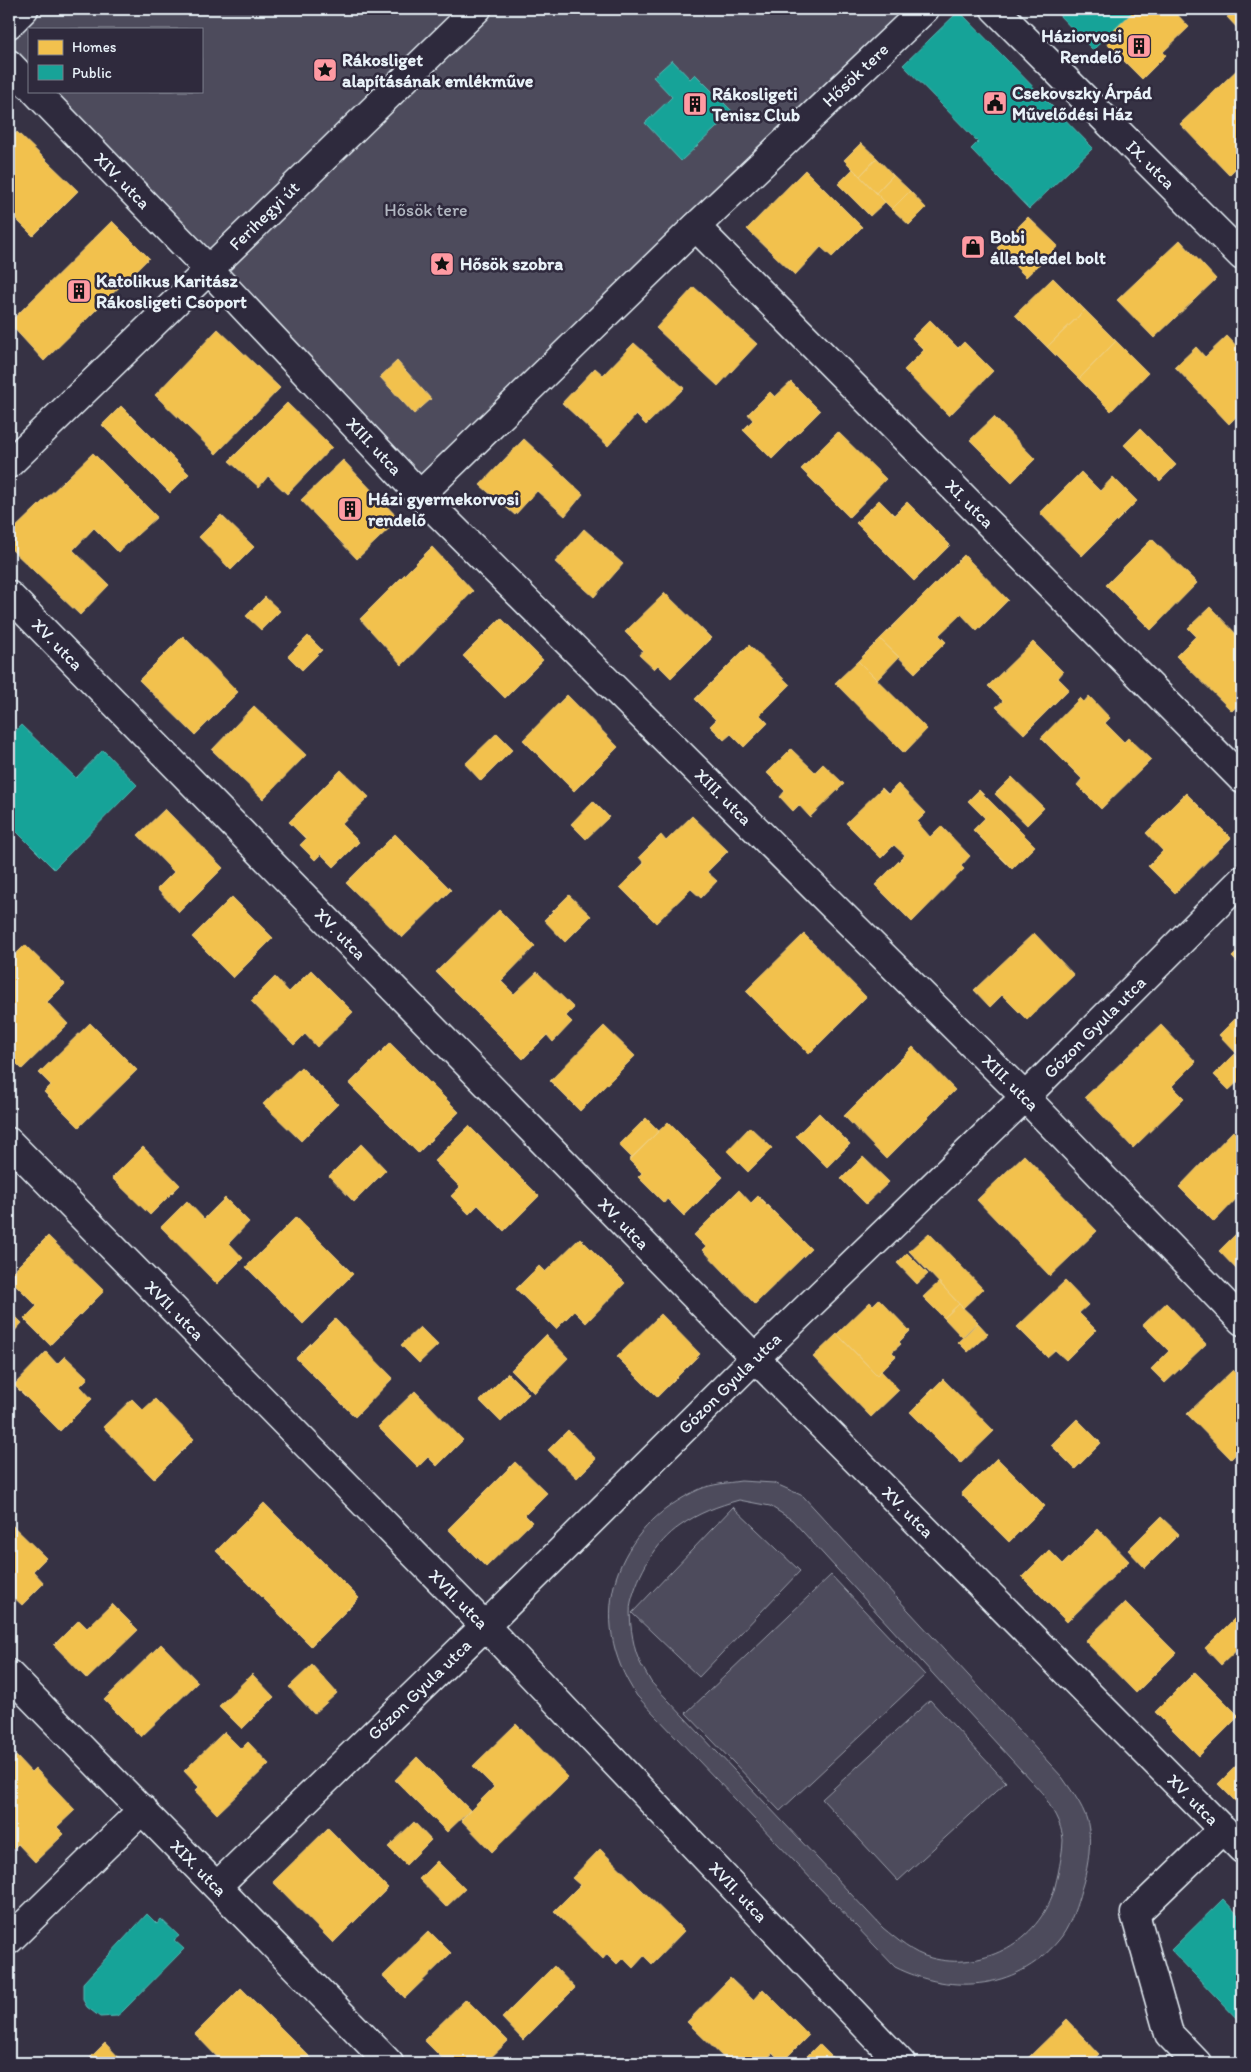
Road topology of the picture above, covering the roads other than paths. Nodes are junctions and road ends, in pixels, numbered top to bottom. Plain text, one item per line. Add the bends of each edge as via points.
1 (24, 9) edge
2 (477, 9) edge
3 (925, 9) edge
4 (995, 9) edge
5 (9, 24) edge
6 (9, 64) edge
7 (28, 84) edge
8 (36, 92) edge
9 (696, 227) junction
10 (1242, 256) edge
11 (208, 269) junction
12 (9, 464) edge
13 (420, 496) junction
14 (9, 595) edge
15 (1242, 779) edge
16 (1242, 880) edge
17 (1025, 1098) junction
18 (9, 1142) edge
19 (1242, 1321) edge
20 (755, 1358) junction
21 (485, 1626) junction
22 (9, 1674) edge
23 (143, 1809) junction
24 (1223, 1829) junction
25 (1242, 1849) edge
26 (217, 1886) junction
27 (9, 1940) edge
28 (389, 2063) edge
29 (901, 2063) edge
30 (1198, 2063) edge

1 - 5 street
2 - 11 street, Ferihegyi út
3 - 9 street, Hősök tere
4 - 10 street, IX. utca
6 - 7 street
8 - 11 street, XIV. utca
9 - 13 street, Hősök tere
9 - 15 street, XI. utca
11 - 12 street, Ferihegyi út
11 - 13 street, XIII. utca
13 - 17 street, XIII. utca
14 - 20 street, XV. utca
16 - 17 street, Gózon Gyula utca
17 - 19 street, XIII. utca
17 - 20 street, Gózon Gyula utca
18 - 21 street, XVII. utca
20 - 21 street, Gózon Gyula utca
20 - 24 street, XV. utca
21 - 26 street, Gózon Gyula utca
21 - 29 street, XVII. utca
22 - 23 street, XIX. utca
23 - 26 street, XIX. utca
23 - 27 street
24 - 25 street, XV. utca
24 - 30 street via 1135,1914 1169,2034
26 - 28 street, XIX. utca

